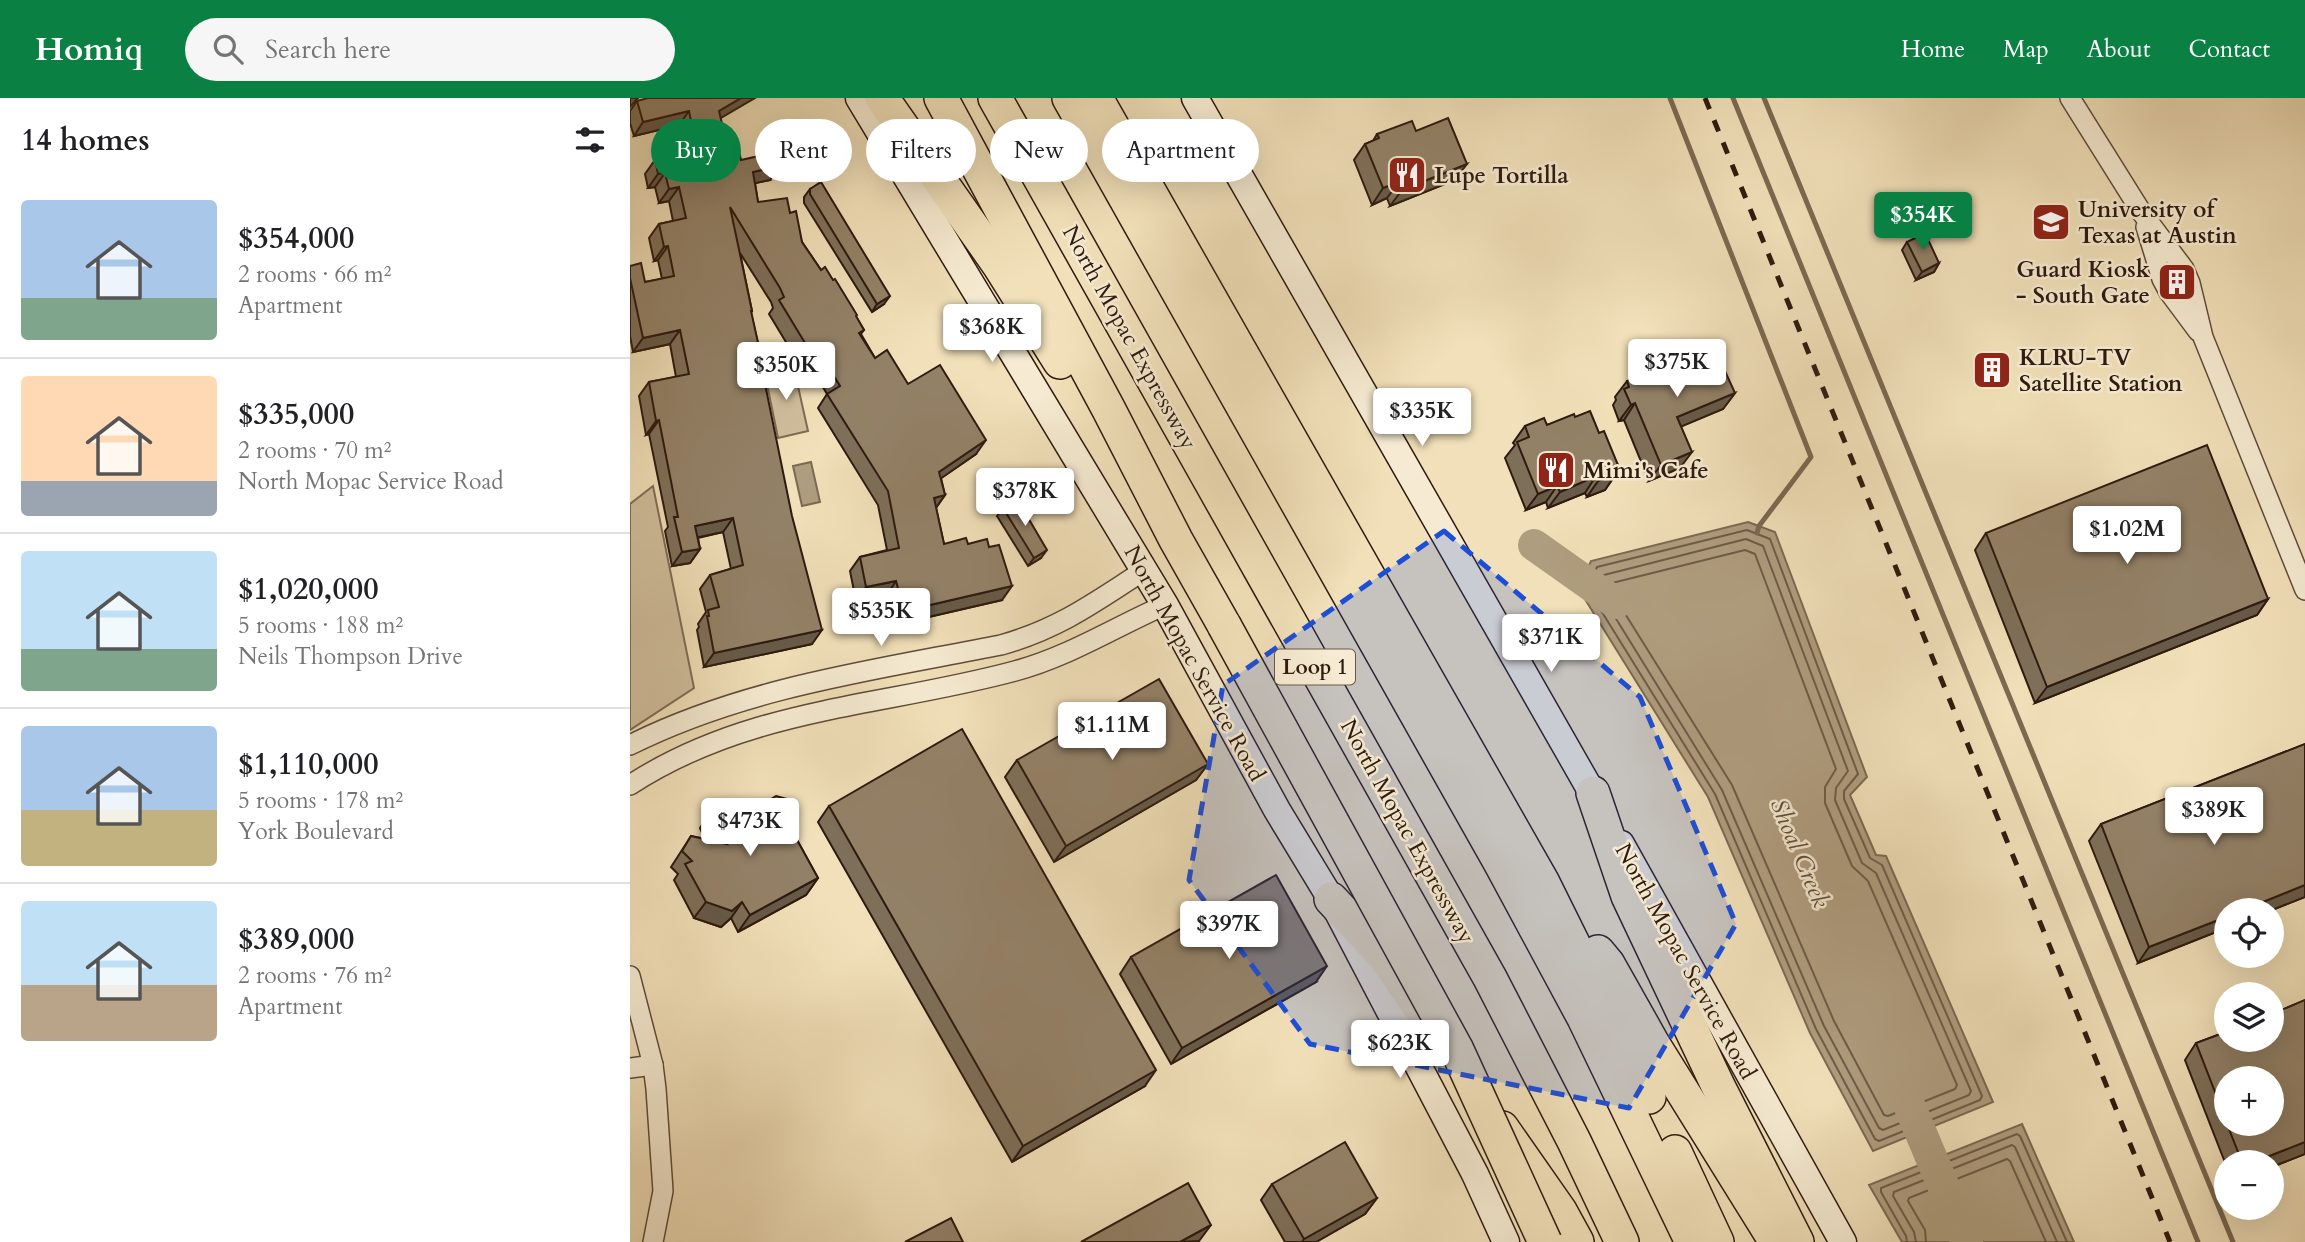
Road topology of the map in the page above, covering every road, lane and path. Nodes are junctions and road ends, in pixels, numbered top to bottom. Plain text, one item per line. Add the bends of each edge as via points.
1 (859, 98) edge
2 (882, 98) edge
3 (941, 98) edge
4 (995, 98) edge
5 (1016, 98) edge
6 (1069, 98) edge
7 (1096, 98) edge
8 (1195, 98) edge
9 (2070, 98) edge
10 (1176, 540) junction
11 (1143, 571) junction
12 (2305, 590) edge
13 (1166, 605) junction
14 (859, 673) junction
15 (865, 702) junction
16 (630, 745) edge
17 (630, 785) edge
18 (1593, 793) junction
19 (1543, 883) junction
20 (1331, 900) junction
21 (630, 976) edge
22 (653, 1065) junction
23 (630, 1068) edge
24 (653, 1242) edge
25 (1506, 1242) edge
26 (1545, 1242) edge
27 (1577, 1242) edge
28 (1622, 1242) edge
29 (1642, 1242) edge
30 (1692, 1242) edge
31 (1717, 1242) edge
32 (1776, 1242) edge
33 (1797, 1242) edge
34 (1843, 1242) edge

1 - 11 main road, North Mopac Service Road
2 - 10 highway via 999,265
3 - 10 highway
4 - 28 highway, North Mopac Expressway / Loop 1 via 1484,967
5 - 29 highway via 1462,888
6 - 30 highway via 1501,864 1590,1030
7 - 19 highway
8 - 18 main road, North Mopac Service Road
9 - 12 street via 2142,213 2169,292 2203,337
10 - 26 highway, bridge via 1457,1050
11 - 13 main road, North Mopac Service Road
11 - 14 street via 1071,618 1029,637
13 - 15 street via 1068,652 1015,671
13 - 20 main road, North Mopac Service Road
14 - 15 street
14 - 16 street via 727,704
15 - 17 street via 711,741
18 - 33 highway via 1628,896
18 - 34 main road, North Mopac Service Road
19 - 31 highway
19 - 32 highway via 1608,964
20 - 25 main road, North Mopac Service Road via 1469,1162
20 - 27 highway via 1385,957
21 - 22 street
22 - 23 street
22 - 24 street via 663,1191

